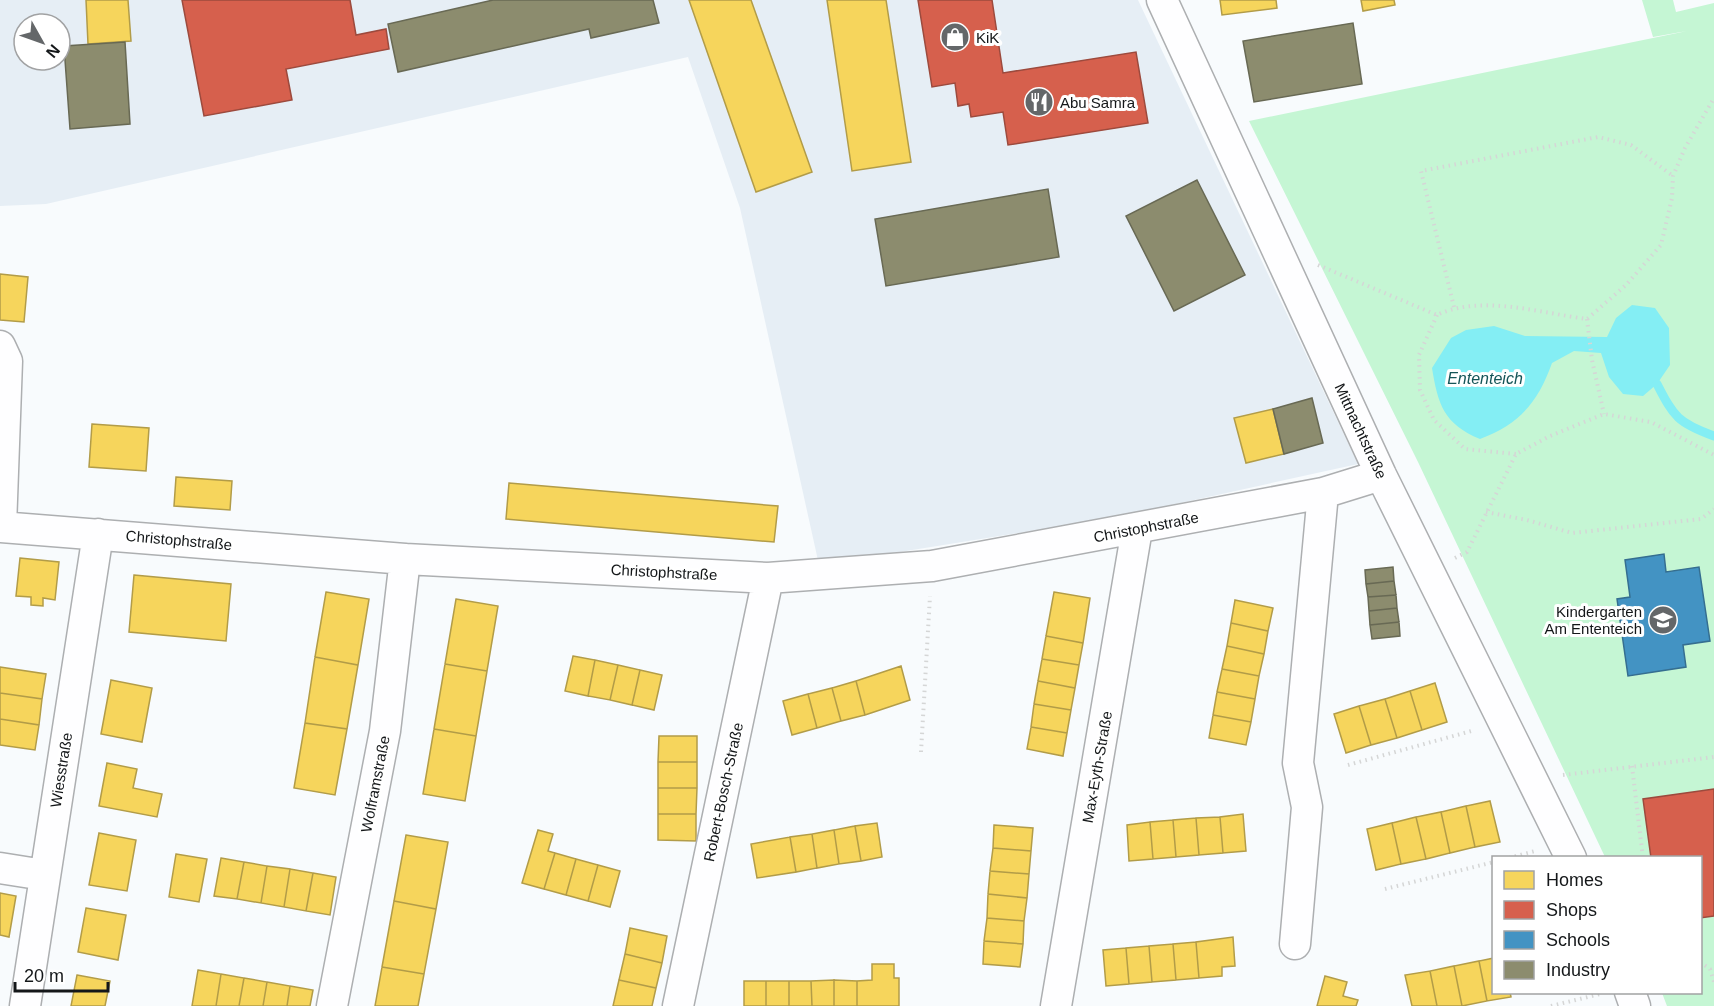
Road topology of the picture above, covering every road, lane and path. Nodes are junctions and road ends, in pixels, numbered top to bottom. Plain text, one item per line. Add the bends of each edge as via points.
1 (1162, 0) edge
2 (1714, 98) edge
3 (1673, 176) junction
4 (1277, 248) junction
5 (1455, 307) junction
6 (1437, 315) junction
7 (1587, 319) junction
8 (0, 346) edge
9 (1604, 414) junction
10 (1516, 454) junction
11 (1714, 455) edge
12 (1381, 475) junction
13 (1323, 493) junction
14 (1714, 509) edge
15 (1486, 512) junction
16 (0, 527) edge
17 (1137, 529) junction
18 (98, 534) junction
19 (405, 559) junction
20 (932, 566) junction
21 (1430, 570) junction
22 (768, 578) junction
23 (1503, 722) junction
24 (921, 752) dead end
25 (1714, 757) edge
26 (1348, 765) dead end
27 (1632, 766) junction
28 (1532, 778) junction
29 (1570, 856) edge
30 (1643, 856) edge
31 (1492, 862) edge
32 (0, 868) edge
33 (44, 875) junction
34 (1385, 889) dead end
35 (1295, 944) dead end
36 (1702, 963) edge
37 (1714, 982) edge
38 (1600, 994) edge
39 (25, 1006) edge
40 (333, 1006) edge
41 (678, 1006) edge
42 (1056, 1006) edge
43 (1551, 1006) edge

1 - 4 street, Mittnachtstraße
2 - 3 path
3 - 5 path via 1631,145 1598,137 1421,171
3 - 7 path via 1661,245 1626,285
4 - 6 path
4 - 12 street, Mittnachtstraße
5 - 6 path
5 - 7 path via 1484,305
6 - 10 path via 1419,355 1420,390 1434,420 1465,449
7 - 9 path
8 - 16 street via 7,361
9 - 10 path
9 - 11 path via 1651,422
10 - 15 path
12 - 13 street, Christophstraße
12 - 21 street, Mittnachtstraße
13 - 17 street, Christophstraße
13 - 35 street via 1298,763 1307,807
14 - 15 path via 1701,519 1572,533
15 - 21 path via 1467,552
16 - 18 street, Christophstraße
17 - 20 street, Christophstraße
17 - 42 street, Max-Eyth-Straße
18 - 19 street, Christophstraße
18 - 33 street, Wiesstraße
19 - 22 street, Christophstraße
19 - 40 street, Wolframstraße via 385,731
20 - 22 street, Christophstraße
20 - 24 path
21 - 23 street, Mittnachtstraße
22 - 41 street, Robert-Bosch-Straße
23 - 26 path
23 - 28 street, Mittnachtstraße
25 - 27 path
27 - 28 path
27 - 30 path
28 - 29 street, Mittnachtstraße
31 - 34 path
32 - 33 street
33 - 39 street, Wiesstraße
36 - 37 path via 1710,969
38 - 43 path

